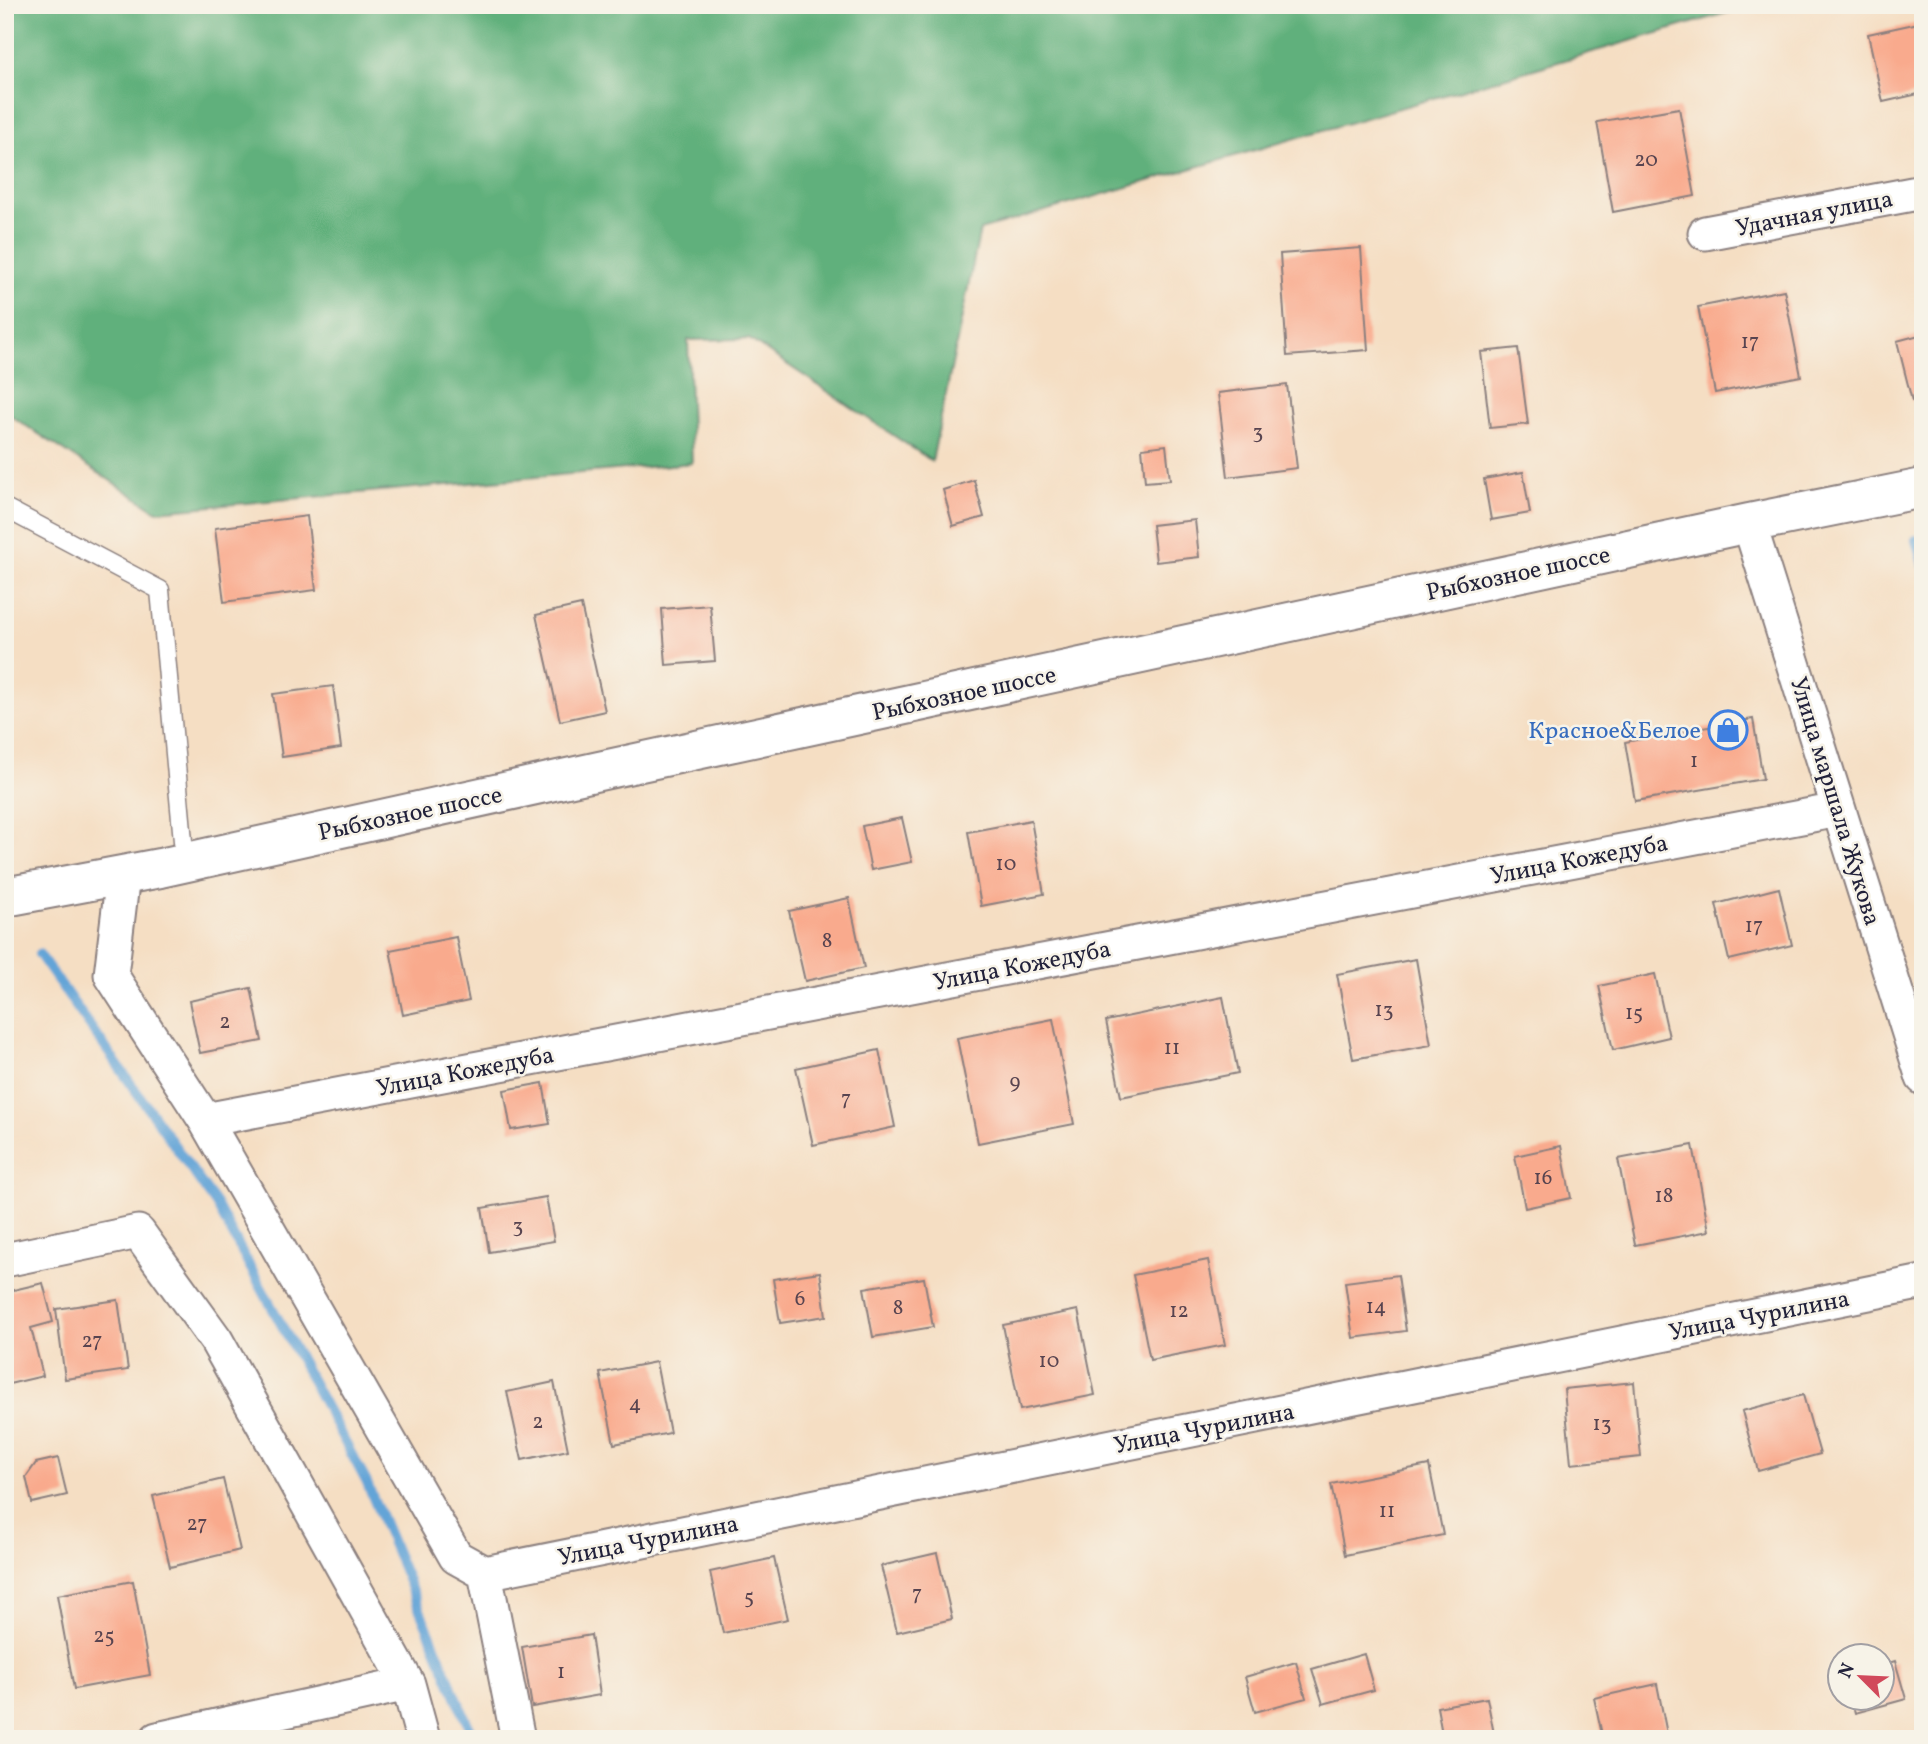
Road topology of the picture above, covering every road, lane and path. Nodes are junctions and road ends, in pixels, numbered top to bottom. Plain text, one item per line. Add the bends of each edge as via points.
1 (1923, 192) edge
2 (1705, 233) dead end
3 (1923, 488) edge
4 (5, 508) edge
5 (1749, 523) junction
6 (1838, 810) junction
7 (185, 863) junction
8 (123, 875) junction
9 (5, 897) edge
10 (1923, 1078) edge
11 (205, 1120) junction
12 (5, 1260) edge
13 (1923, 1282) edge
14 (485, 1573) junction
15 (408, 1684) junction
16 (157, 1739) edge
17 (423, 1739) edge
18 (518, 1739) edge

1 - 2 street, Удачная улица
3 - 5 street, Рыбхозное шоссе
4 - 7 lane via 160,590
5 - 6 street, Улица маршала Жукова
5 - 7 street, Рыбхозное шоссе
6 - 10 street, Улица маршала Жукова
6 - 11 street, Улица Кожедуба
7 - 8 street, Рыбхозное шоссе
8 - 9 street, Рыбхозное шоссе
8 - 11 street via 111,975
11 - 14 street via 456,1557
12 - 15 street via 138,1232 216,1340
13 - 14 street, Улица Чурилина
14 - 18 street
15 - 16 street
15 - 17 street

